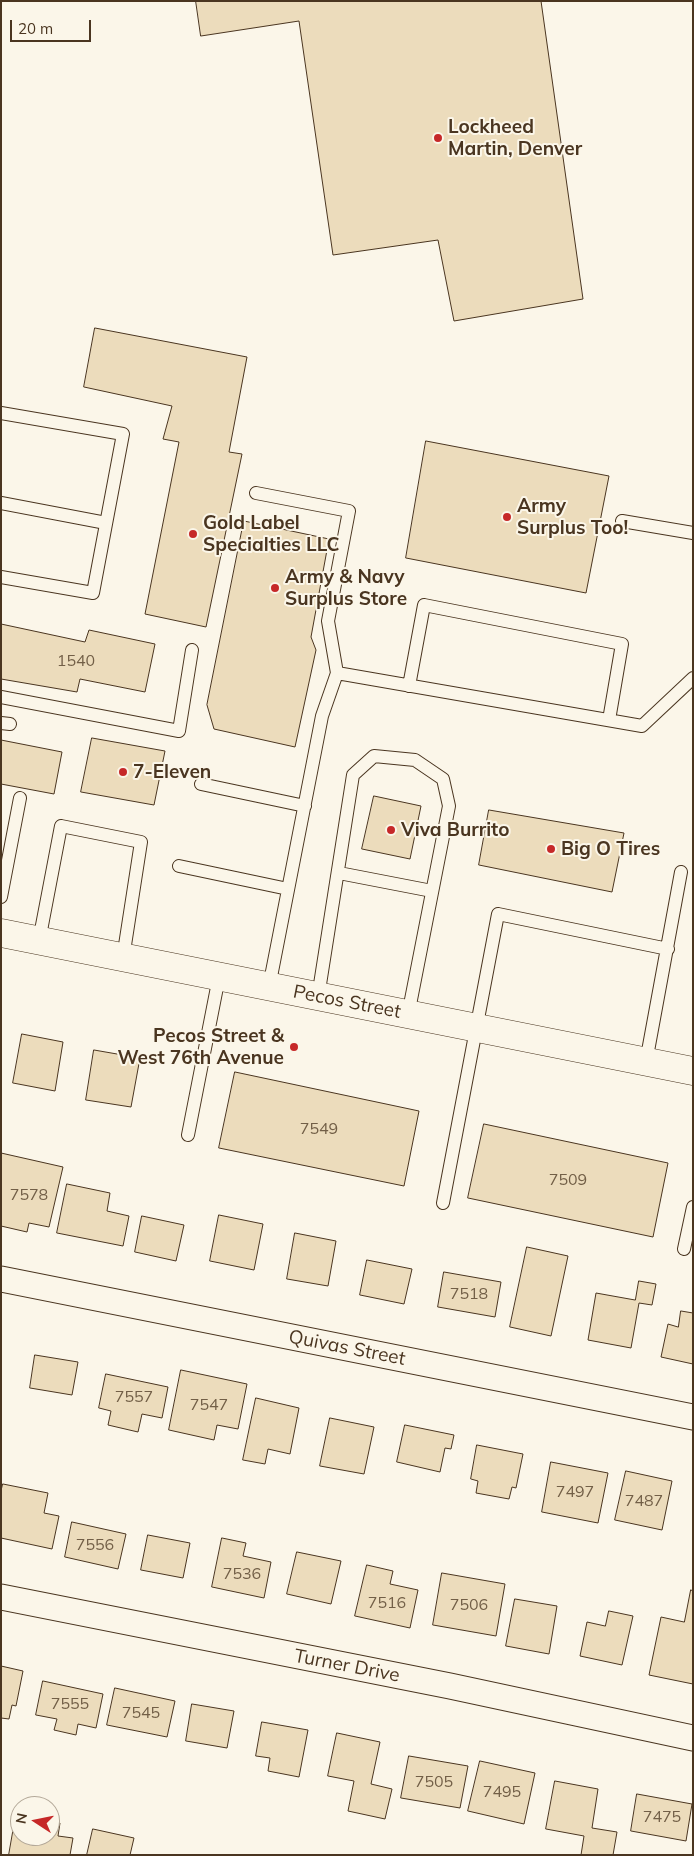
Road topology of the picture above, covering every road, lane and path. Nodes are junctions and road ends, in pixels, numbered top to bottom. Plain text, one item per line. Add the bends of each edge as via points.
1 (1, 413) edge
2 (256, 493) dead end
3 (1, 503) edge
4 (622, 521) dead end
5 (106, 523) junction
6 (693, 533) edge
7 (1, 577) edge
8 (192, 650) dead end
9 (337, 673) junction
10 (693, 678) edge
11 (409, 686) junction
12 (1, 696) edge
13 (610, 720) junction
14 (201, 784) dead end
15 (20, 798) dead end
16 (304, 806) junction
17 (179, 866) dead end
18 (338, 872) junction
19 (681, 872) dead end
20 (288, 889) junction
21 (432, 891) junction
22 (1, 898) edge
23 (1, 934) edge
24 (39, 941) junction
25 (668, 949) junction
26 (122, 958) junction
27 (219, 977) junction
28 (269, 987) junction
29 (318, 997) junction
30 (408, 1014) junction
31 (476, 1028) junction
32 (646, 1062) junction
33 (693, 1071) edge
34 (188, 1135) dead end
35 (443, 1203) dead end
36 (693, 1207) edge
37 (684, 1249) dead end
38 (1, 1279) edge
39 (693, 1417) edge
40 (1, 1597) edge
41 (693, 1738) edge

1 - 5 lane via 123,434
2 - 9 lane via 349,511 328,621
3 - 5 lane
4 - 6 lane
5 - 7 lane via 93,592
8 - 12 lane via 179,731
9 - 11 lane
9 - 16 lane via 322,716
10 - 13 lane via 642,726
11 - 13 lane
11 - 13 lane via 424,606 622,644
14 - 16 lane
15 - 22 lane
16 - 20 lane
17 - 20 lane
18 - 21 lane
18 - 21 lane via 353,775 374,756 415,760 443,779 449,806
18 - 29 lane
19 - 25 lane
20 - 28 lane
21 - 30 lane
23 - 24 main road, Pecos Street
24 - 26 main road, Pecos Street
24 - 26 lane via 61,826 141,842
25 - 31 lane via 498,914
25 - 32 lane
26 - 27 main road, Pecos Street
27 - 28 main road, Pecos Street
27 - 34 lane
28 - 29 main road, Pecos Street
29 - 30 main road, Pecos Street
30 - 31 main road, Pecos Street
31 - 32 main road, Pecos Street
31 - 35 lane
32 - 33 main road, Pecos Street
36 - 37 lane
38 - 39 street, Quivas Street
40 - 41 street, Turner Drive

